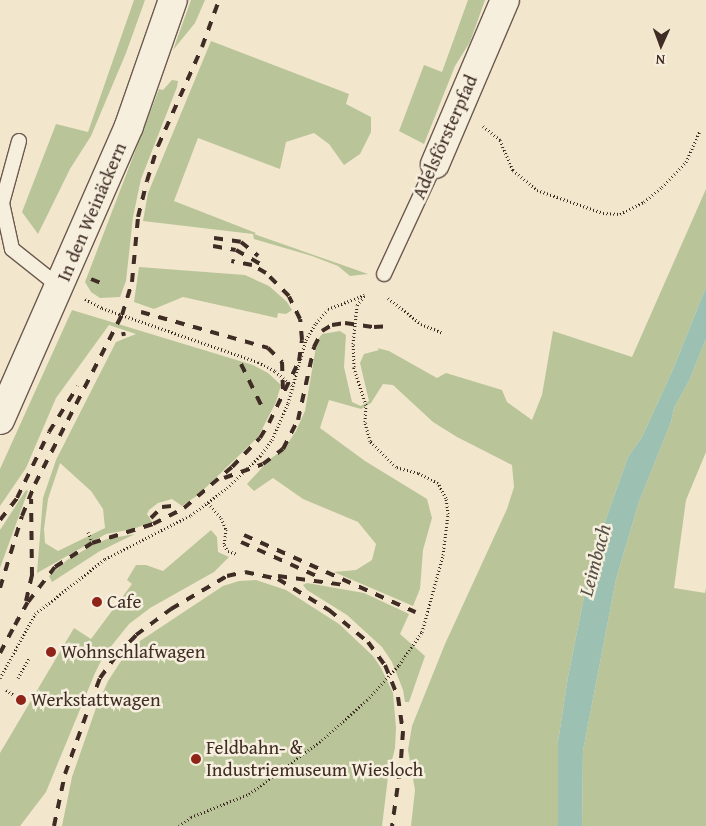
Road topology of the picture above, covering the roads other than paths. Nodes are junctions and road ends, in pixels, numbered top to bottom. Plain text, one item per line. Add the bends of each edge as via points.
1 (173, 0) edge
2 (506, 0) edge
3 (19, 141) dead end
4 (435, 164) joint
5 (6, 250) edge
6 (384, 274) road end
7 (60, 287) junction
8 (0, 420) edge

1 - 7 street, In den Weinäckern via 129,126
2 - 4 street, Adelsförsterpfad
3 - 5 lane via 2,203
4 - 6 lane, Adelsförsterpfad
5 - 7 lane
7 - 8 street, In den Weinäckern

